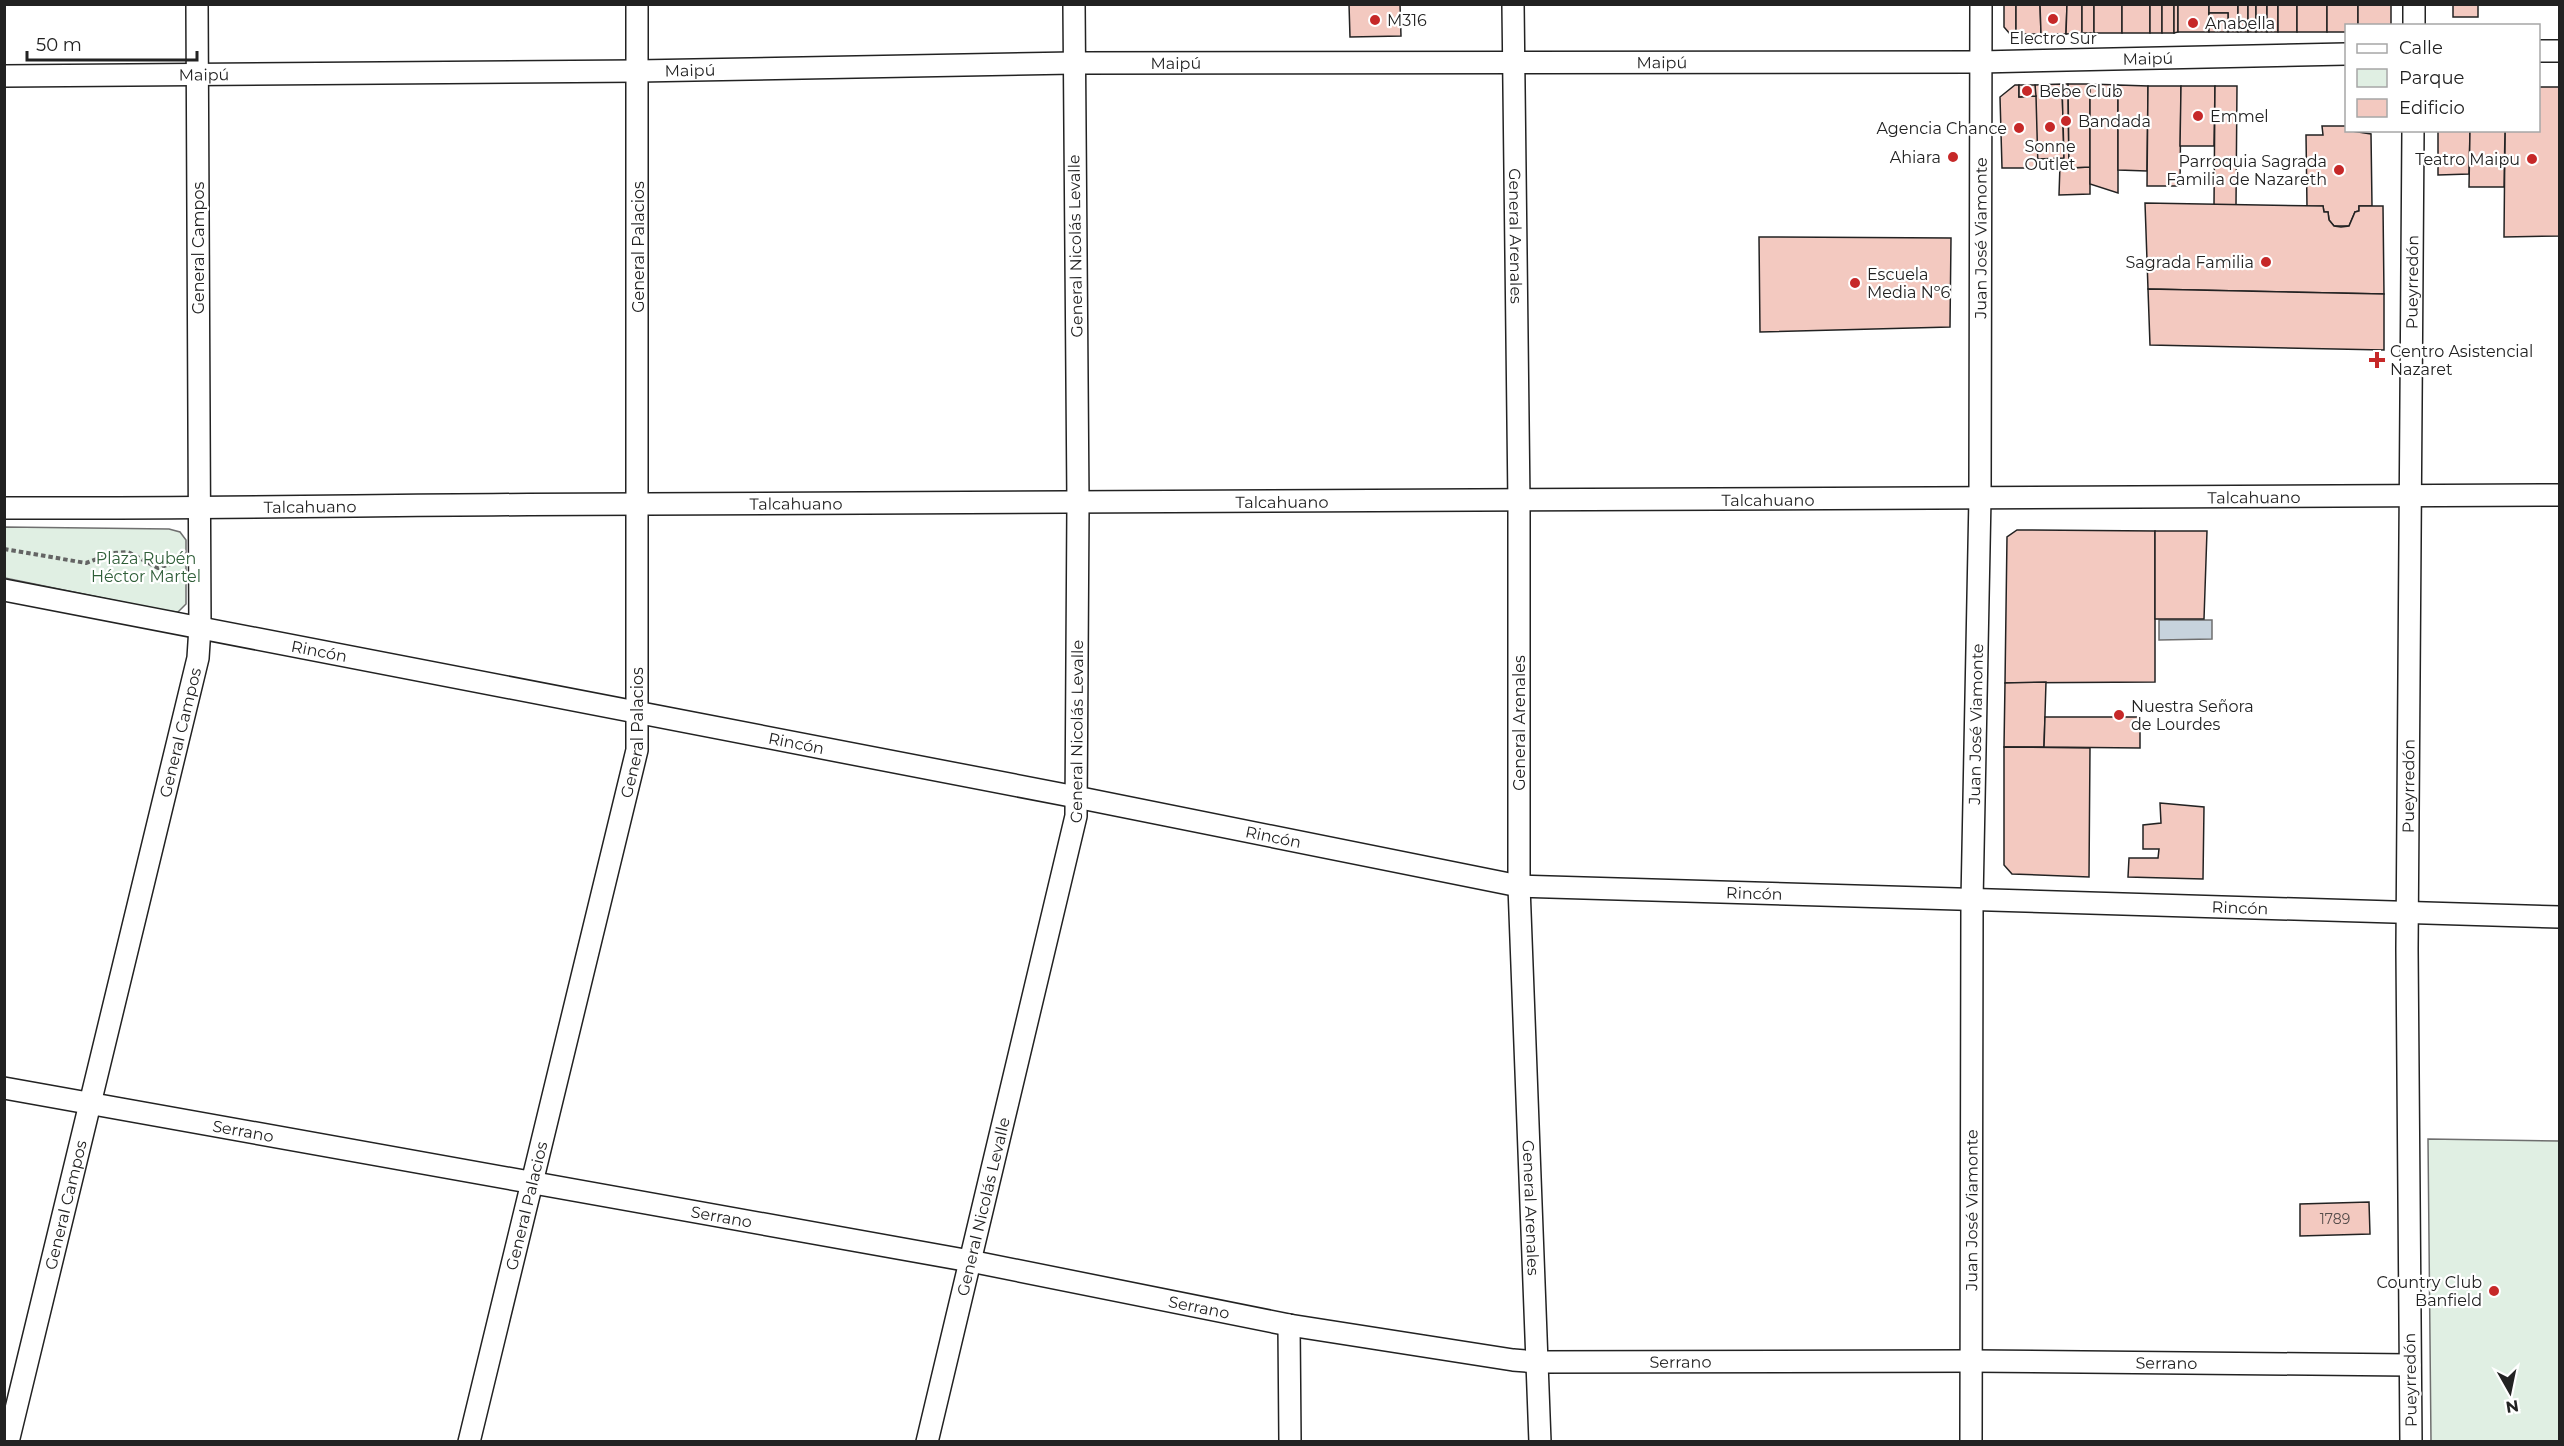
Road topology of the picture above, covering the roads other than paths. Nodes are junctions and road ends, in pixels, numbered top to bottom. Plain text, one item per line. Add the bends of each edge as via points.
1 (197, 4) edge
2 (637, 4) edge
3 (1074, 4) edge
4 (1513, 4) edge
5 (1981, 4) edge
6 (2414, 4) edge
7 (2414, 24) edge
8 (2540, 51) edge
9 (2559, 51) edge
10 (2345, 54) edge
11 (1514, 62) junction
12 (1980, 62) junction
13 (1073, 63) junction
14 (638, 71) junction
15 (198, 75) junction
16 (4, 76) edge
17 (2413, 132) edge
18 (2559, 495) edge
19 (2409, 496) junction
20 (1980, 497) junction
21 (1519, 503) junction
22 (638, 504) junction
23 (1078, 504) junction
24 (4, 508) edge
25 (199, 509) junction
26 (4, 590) edge
27 (200, 627) junction
28 (638, 711) junction
29 (1076, 796) junction
30 (1519, 886) junction
31 (1972, 901) junction
32 (2407, 912) junction
33 (2559, 917) edge
34 (4, 1088) edge
35 (91, 1104) junction
36 (533, 1184) junction
37 (970, 1261) junction
38 (1289, 1325) junction
39 (1971, 1361) junction
40 (1537, 1362) junction
41 (2410, 1365) junction
42 (8, 1442) edge
43 (469, 1442) edge
44 (927, 1442) edge
45 (1290, 1442) edge
46 (1540, 1442) edge
47 (1971, 1442) edge
48 (2411, 1442) edge

1 - 15 street, General Campos
2 - 14 street, General Palacios
3 - 13 street, General Nicolás Levalle
4 - 11 street, General Arenales
5 - 12 street, Juan José Viamonte
6 - 7 street
8 - 9 street
10 - 12 street, Maipú
11 - 12 street, Maipú
11 - 13 street, Maipú
11 - 21 street, General Arenales
12 - 20 street, Juan José Viamonte
13 - 14 street, Maipú
13 - 23 street, General Nicolás Levalle
14 - 15 street, Maipú
14 - 22 street, General Palacios
15 - 16 street, Maipú
15 - 25 street, General Campos
17 - 19 street, Pueyrredón
18 - 19 street, Talcahuano
19 - 20 street, Talcahuano
19 - 32 street, Pueyrredón
20 - 21 street, Talcahuano
20 - 31 street, Juan José Viamonte
21 - 23 street, Talcahuano
21 - 30 street, General Arenales
22 - 23 street, Talcahuano
22 - 25 street, Talcahuano
22 - 28 street, General Palacios
23 - 29 street, General Nicolás Levalle
24 - 25 street, Talcahuano
25 - 27 street, General Campos
26 - 27 street, Rincón
27 - 28 street, Rincón
27 - 35 street, General Campos via 198,658
28 - 29 street, Rincón
28 - 36 street, General Palacios via 637,750
29 - 30 street, Rincón
29 - 37 street, General Nicolás Levalle via 1073,827
30 - 31 street, Rincón
30 - 40 street, General Arenales
31 - 32 street, Rincón
31 - 39 street, Juan José Viamonte
32 - 33 street, Rincón
32 - 41 street, Pueyrredón
34 - 35 street, Serrano
35 - 36 street, Serrano
35 - 42 street, General Campos
36 - 37 street, Serrano
36 - 43 street, General Palacios
37 - 38 street, Serrano
37 - 44 street, General Nicolás Levalle
38 - 40 street, Serrano
38 - 45 street
39 - 40 street, Serrano
39 - 41 street, Serrano
39 - 47 street, Juan José Viamonte
40 - 46 street, General Arenales
41 - 48 street, Pueyrredón

